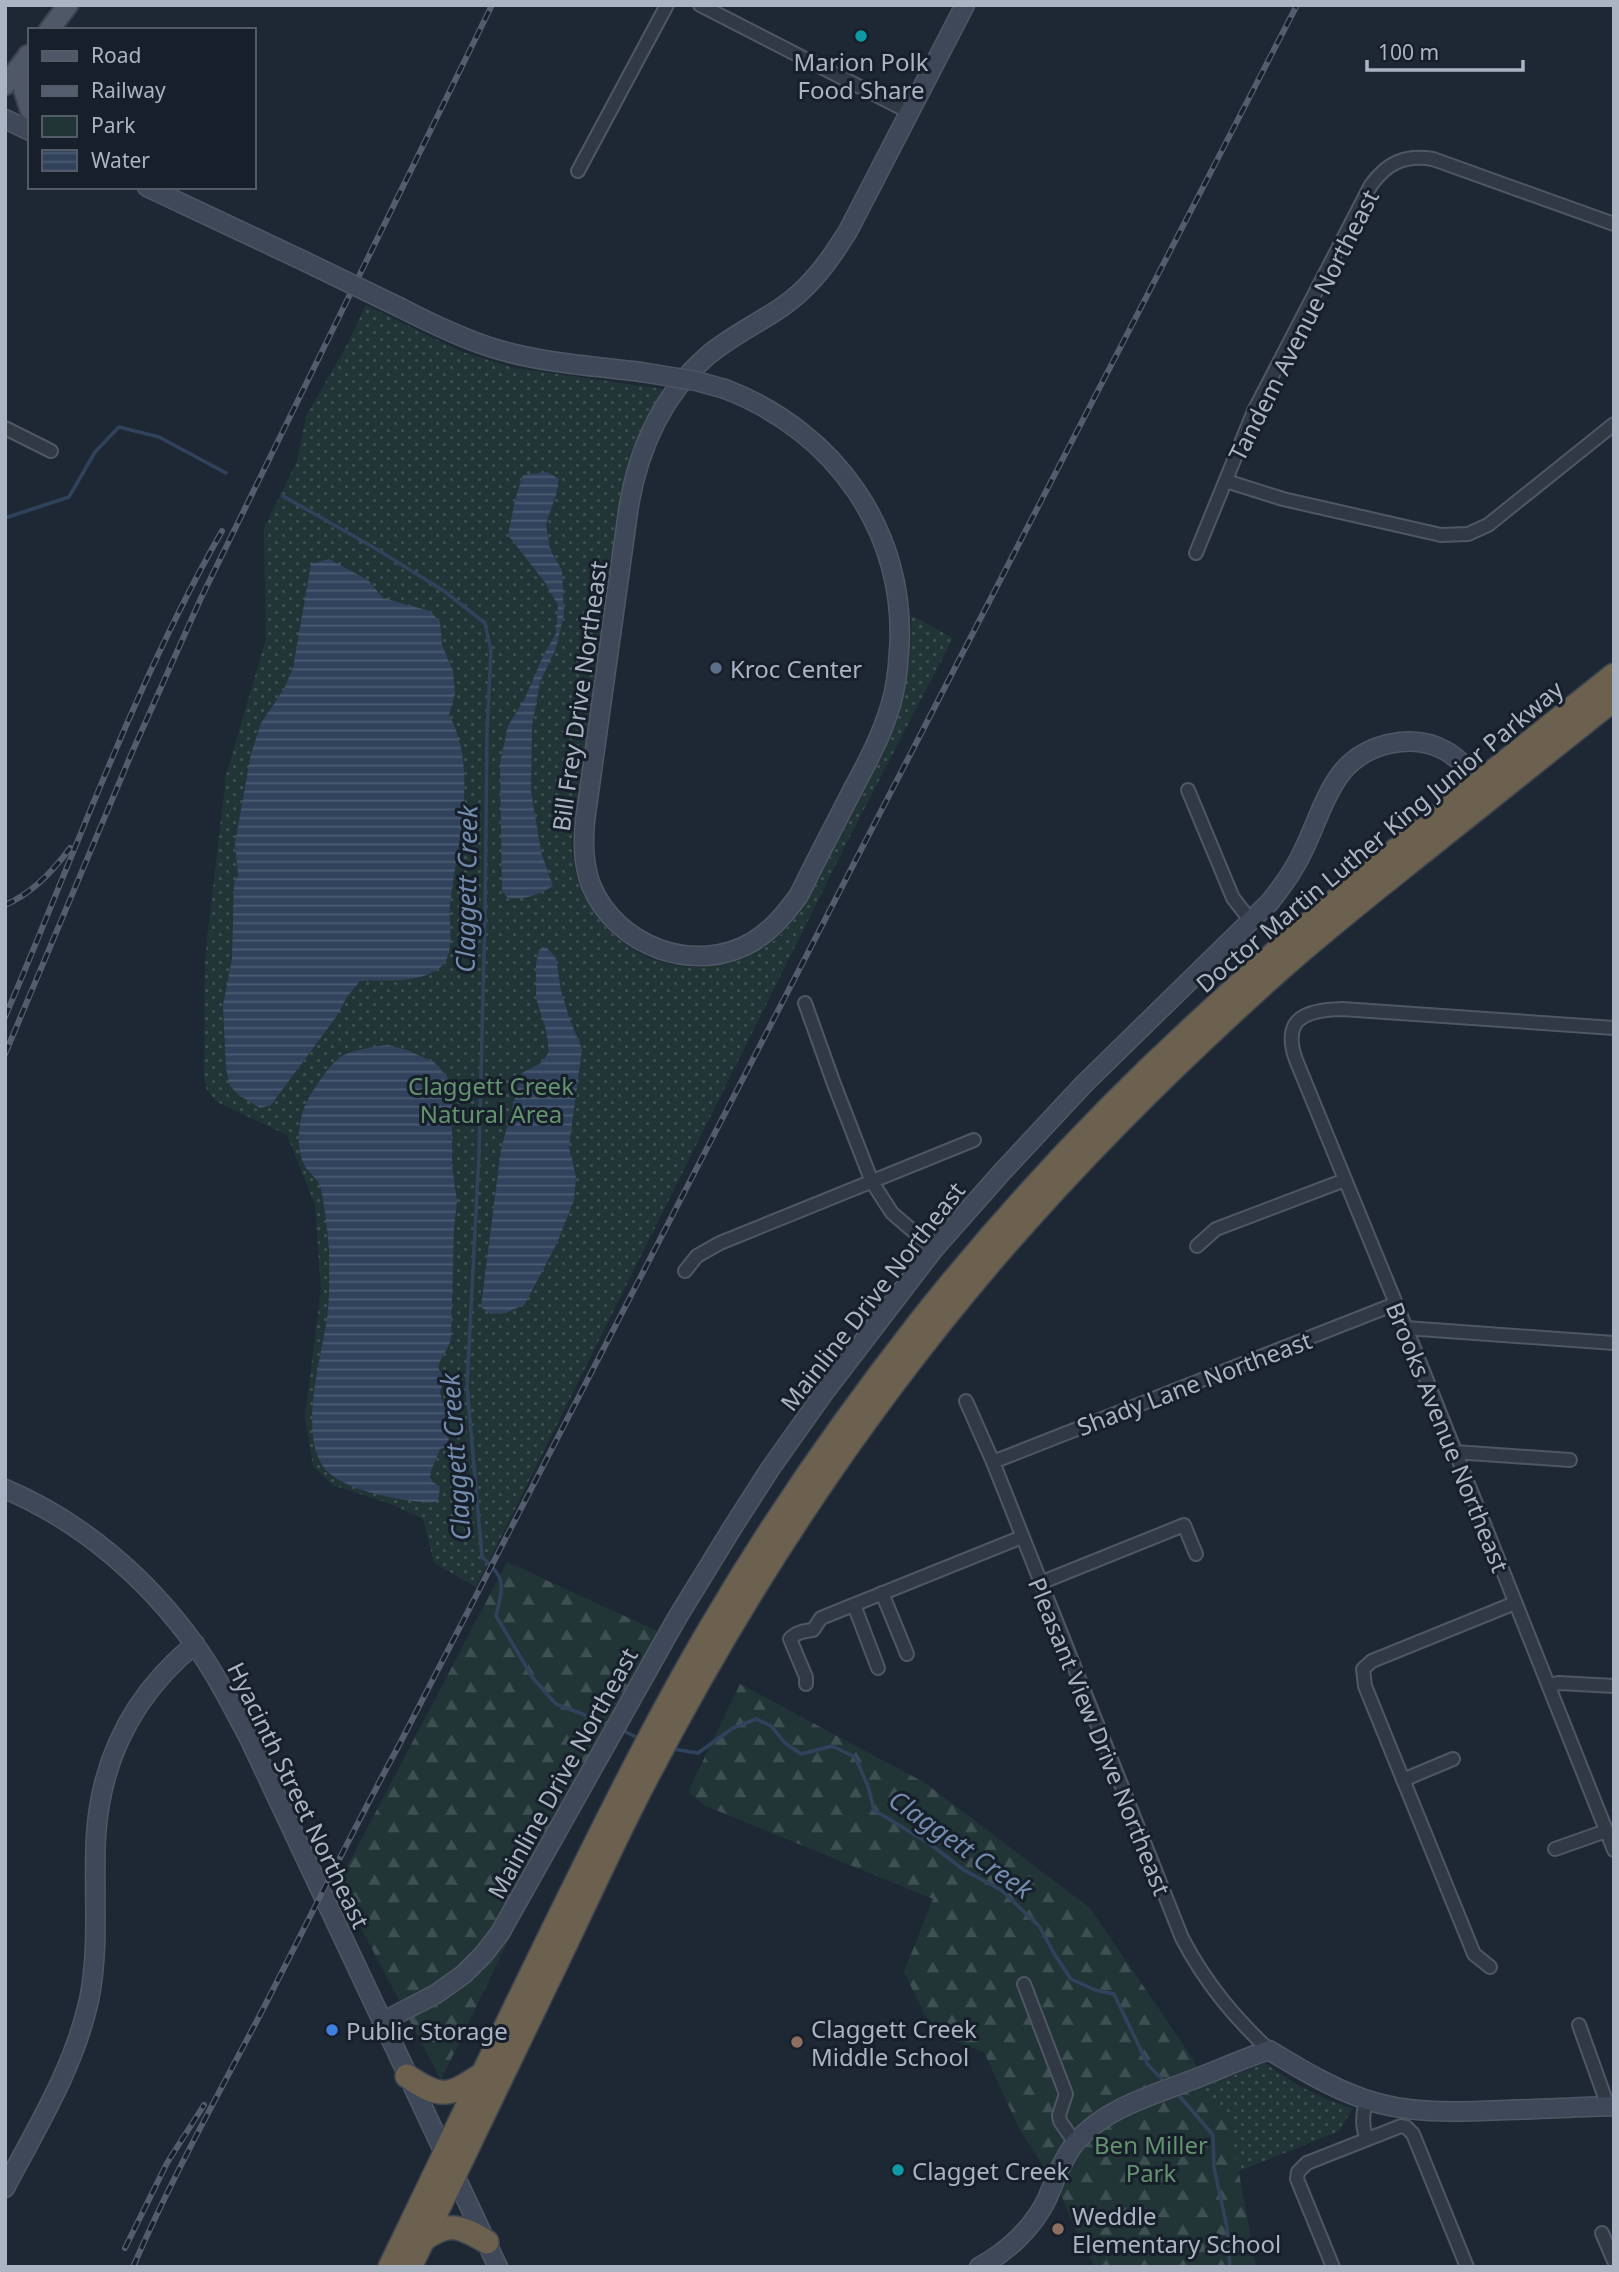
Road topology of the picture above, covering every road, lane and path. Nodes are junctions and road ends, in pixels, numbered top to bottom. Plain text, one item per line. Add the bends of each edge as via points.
1 (68, 5) edge
2 (667, 5) edge
3 (699, 5) edge
4 (965, 5) edge
5 (51, 28) edge
6 (28, 56) edge
7 (28, 61) edge
8 (5, 85) edge
9 (28, 102) edge
10 (909, 112) junction
11 (5, 119) edge
12 (28, 130) edge
13 (578, 171) dead end
14 (151, 189) edge
15 (1614, 224) edge
16 (686, 379) edge
17 (686, 379) edge
18 (686, 379) edge
19 (686, 379) edge
20 (1614, 424) edge
21 (5, 428) edge
22 (51, 451) dead end
23 (1226, 481) junction
24 (1196, 553) dead end
25 (1614, 675) edge
26 (1614, 699) edge
27 (1188, 790) dead end
28 (1485, 790) junction
29 (1251, 921) junction
30 (805, 1003) dead end
31 (1614, 1028) edge
32 (974, 1140) dead end
33 (1345, 1180) junction
34 (872, 1182) junction
35 (1197, 1246) dead end
36 (934, 1249) junction
37 (685, 1270) dead end
38 (1395, 1304) junction
39 (1406, 1328) junction
40 (1614, 1343) edge
41 (966, 1401) dead end
42 (1455, 1452) junction
43 (1570, 1460) dead end
44 (993, 1462) junction
45 (5, 1489) edge
46 (1022, 1537) junction
47 (1196, 1554) dead end
48 (1040, 1583) junction
49 (882, 1593) junction
50 (1515, 1603) junction
51 (854, 1605) junction
52 (195, 1644) junction
53 (907, 1654) dead end
54 (878, 1668) dead end
55 (806, 1684) dead end
56 (1549, 1685) junction
57 (1614, 1686) edge
58 (1453, 1759) dead end
59 (639, 1774) junction
60 (1403, 1780) junction
61 (1606, 1831) junction
62 (1555, 1849) dead end
63 (1614, 1850) edge
64 (1490, 1967) dead end
65 (1024, 1984) dead end
66 (382, 2022) junction
67 (1579, 2025) dead end
68 (1269, 2050) junction
69 (483, 2074) junction
70 (407, 2076) junction
71 (1366, 2100) junction
72 (1611, 2106) edge
73 (1367, 2139) junction
74 (1075, 2143) junction
75 (444, 2155) junction
76 (454, 2176) junction
77 (5, 2188) edge
78 (1602, 2234) dead end
79 (423, 2240) junction
80 (487, 2242) junction
81 (1614, 2261) edge
82 (390, 2267) edge
83 (410, 2267) edge
84 (498, 2267) edge
85 (979, 2267) edge
86 (1333, 2267) edge
87 (1467, 2267) edge

1 - 5 main road
2 - 13 street
3 - 10 street
4 - 10 street, Bill Frey Drive Northeast
6 - 8 main road
7 - 9 main road via 24,86
10 - 16 street, Bill Frey Drive Northeast, bridge via 848,231 816,277 708,355
11 - 12 street
14 - 19 street, Bill Frey Drive Northeast, bridge via 456,335 539,358
15 - 23 street, Tandem Avenue Northeast via 1433,159 1412,157 1389,165 1371,185 1266,386
17 - 18 street, Bill Frey Drive Northeast, bridge via 664,406 635,476 585,821 584,862 603,907 635,938 662,951 714,955 753,942 786,914 799,895 882,731 899,659 900,615 882,538 846,476 814,441 778,414 725,389
20 - 23 street via 1489,526 1468,534 1441,535 1283,499
21 - 22 street
23 - 24 street, Tandem Avenue Northeast
25 - 28 highway, Doctor Martin Luther King Junior Parkway
26 - 28 highway, Doctor Martin Luther King Junior Parkway
27 - 29 street via 1233,898
28 - 29 street, Mainline Drive Northeast via 1446,751 1429,744 1401,742 1368,752 1343,771 1287,881
28 - 59 highway, Doctor Martin Luther King Junior Parkway via 1208,1035 1125,1115 1005,1245 907,1366 836,1464 672,1713
29 - 36 street, Mainline Drive Northeast via 1084,1084
30 - 34 street
31 - 33 street, Brooks Avenue Northeast via 1342,1009 1313,1012 1296,1022 1294,1055
32 - 34 street
33 - 35 street via 1216,1229
33 - 38 street, Brooks Avenue Northeast
34 - 36 street via 892,1213
34 - 37 street via 708,1249
36 - 66 street, Mainline Drive Northeast via 770,1469 692,1593 517,1906 483,1955 436,1994
38 - 39 street, Brooks Avenue Northeast
38 - 44 street, Shady Lane Northeast
39 - 40 street
39 - 42 street, Brooks Avenue Northeast
41 - 44 street, Pleasant View Drive Northeast
42 - 43 street
42 - 50 street, Brooks Avenue Northeast
44 - 46 street, Pleasant View Drive Northeast
45 - 52 street, Hyacinth Street Northeast via 58,1516 113,1557 149,1590
46 - 48 street, Pleasant View Drive Northeast
46 - 49 street
47 - 48 street via 1184,1525
48 - 68 street, Pleasant View Drive Northeast via 1182,1938 1220,1999
49 - 51 street
49 - 53 street
50 - 56 street, Brooks Avenue Northeast
50 - 60 street via 1372,1661 1363,1669 1365,1686
51 - 54 street
51 - 55 street via 821,1618 813,1630 790,1639
52 - 66 street, Hyacinth Street Northeast via 249,1738
52 - 77 street via 146,1692 110,1762 97,1828 96,1926 89,1998 62,2080
56 - 57 street
56 - 61 street, Brooks Avenue Northeast
58 - 60 street
59 - 69 highway, Doctor Martin Luther King Junior Parkway
59 - 76 highway, Doctor Martin Luther King Junior Parkway
60 - 64 street via 1474,1954
61 - 62 street
61 - 63 street, Brooks Avenue Northeast
65 - 74 street via 1065,2090 1060,2121
66 - 70 street, Hyacinth Street Northeast
67 - 72 street
68 - 71 street via 1302,2071
68 - 74 street via 1138,2101 1104,2118
69 - 70 highway via 456,2092 441,2093 427,2090
69 - 75 highway, Doctor Martin Luther King Junior Parkway
70 - 75 street, Hyacinth Street Northeast
71 - 72 street via 1435,2112
71 - 73 street via 1362,2118
73 - 86 street via 1307,2163 1298,2172
73 - 87 street via 1396,2127 1406,2127 1413,2134
74 - 85 street via 1028,2228 1005,2251
75 - 76 street, Hyacinth Street Northeast
75 - 82 highway, Doctor Martin Luther King Junior Parkway
76 - 79 highway, Doctor Martin Luther King Junior Parkway
76 - 80 street, Hyacinth Street Northeast
78 - 81 street
79 - 80 highway via 448,2227 467,2230
79 - 83 highway, Doctor Martin Luther King Junior Parkway
80 - 84 street, Hyacinth Street Northeast

